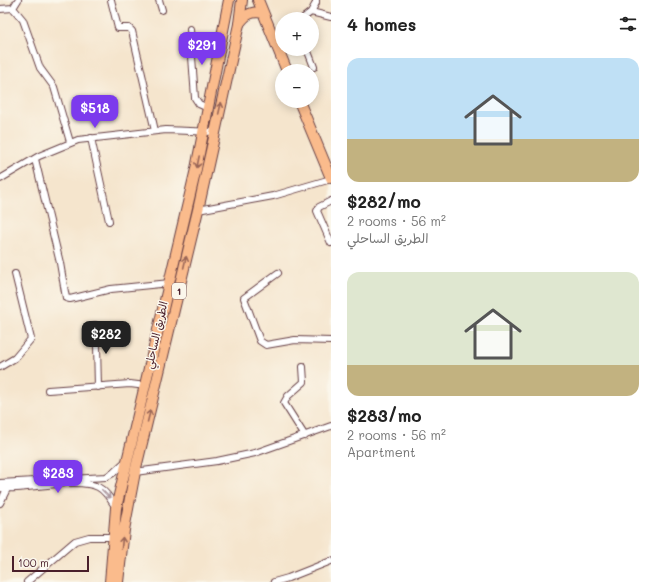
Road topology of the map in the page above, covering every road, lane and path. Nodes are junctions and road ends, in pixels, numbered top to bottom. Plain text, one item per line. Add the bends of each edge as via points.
1 (18, 0) edge
2 (111, 0) edge
3 (159, 0) edge
4 (229, 0) edge
5 (242, 0) edge
6 (258, 0) edge
7 (316, 0) edge
8 (13, 8) junction
9 (0, 9) edge
10 (162, 10) dead end
11 (311, 12) edge
12 (263, 13) junction
13 (319, 14) edge
14 (331, 17) edge
15 (239, 24) junction
16 (190, 29) dead end
17 (273, 37) joint
18 (284, 64) edge
19 (208, 108) junction
20 (302, 108) edge
21 (155, 131) junction
22 (209, 132) junction
23 (91, 138) junction
24 (70, 142) junction
25 (35, 159) junction
26 (330, 174) edge
27 (0, 179) edge
28 (331, 201) edge
29 (198, 210) junction
30 (109, 221) dead end
31 (331, 243) edge
32 (278, 273) dead end
33 (15, 274) dead end
34 (170, 283) junction
35 (94, 325) dead end
36 (331, 341) edge
37 (0, 366) edge
38 (303, 367) dead end
39 (146, 386) junction
40 (98, 387) junction
41 (48, 390) dead end
42 (331, 426) edge
43 (305, 436) junction
44 (126, 461) junction
45 (135, 472) junction
46 (0, 483) edge
47 (0, 488) edge
48 (7, 489) junction
49 (1, 500) edge
50 (116, 508) junction
51 (112, 537) junction
52 (331, 562) edge
53 (289, 580) edge
54 (27, 582) edge
55 (110, 582) edge
56 (118, 582) edge
57 (274, 582) edge

1 - 8 street
2 - 21 street via 118,28 129,28 132,31
3 - 10 street
4 - 19 main road, الطريق الساحلي
5 - 15 main road, الطريق الساحلي / 1
6 - 12 main road
7 - 11 street
8 - 9 street
8 - 24 street via 23,20 40,68 54,87
12 - 15 main road via 249,14
12 - 17 main road
13 - 14 street
22 -> 15 main road, الطريق الساحلي / 1
16 - 19 street via 195,98
17 - 18 main road
19 - 22 main road, الطريق الساحلي
20 - 26 main road
21 - 22 street
21 - 23 street
22 - 29 main road, الطريق الساحلي / 1
22 -> 34 main road, الطريق الساحلي
23 - 24 street
23 - 30 street
24 - 25 street
25 - 27 street
25 - 34 street via 66,298 130,286
26 - 29 street via 265,198
28 - 31 street via 319,207 317,211
45 -> 29 main road, الطريق الساحلي / 1
32 - 36 street via 244,298 260,341 266,345 295,340
33 - 37 street via 31,339 15,358
34 - 39 main road, الطريق الساحلي
35 - 40 street
38 - 43 street via 304,382 284,403
39 - 40 street via 130,384
39 - 44 main road, الطريق الساحلي
40 - 41 street
42 - 43 street
43 - 45 street via 255,453
44 - 46 street via 106,477
44 - 50 main road, الطريق الساحلي
56 -> 45 main road, الطريق الساحلي / 1 via 124,530
47 - 48 street
48 - 49 street
48 -> 50 street via 92,485 106,493
50 - 51 main road, الطريق الساحلي
51 - 54 street via 89,537 75,541
51 - 55 main road, الطريق الساحلي
52 - 53 street
53 - 57 street

